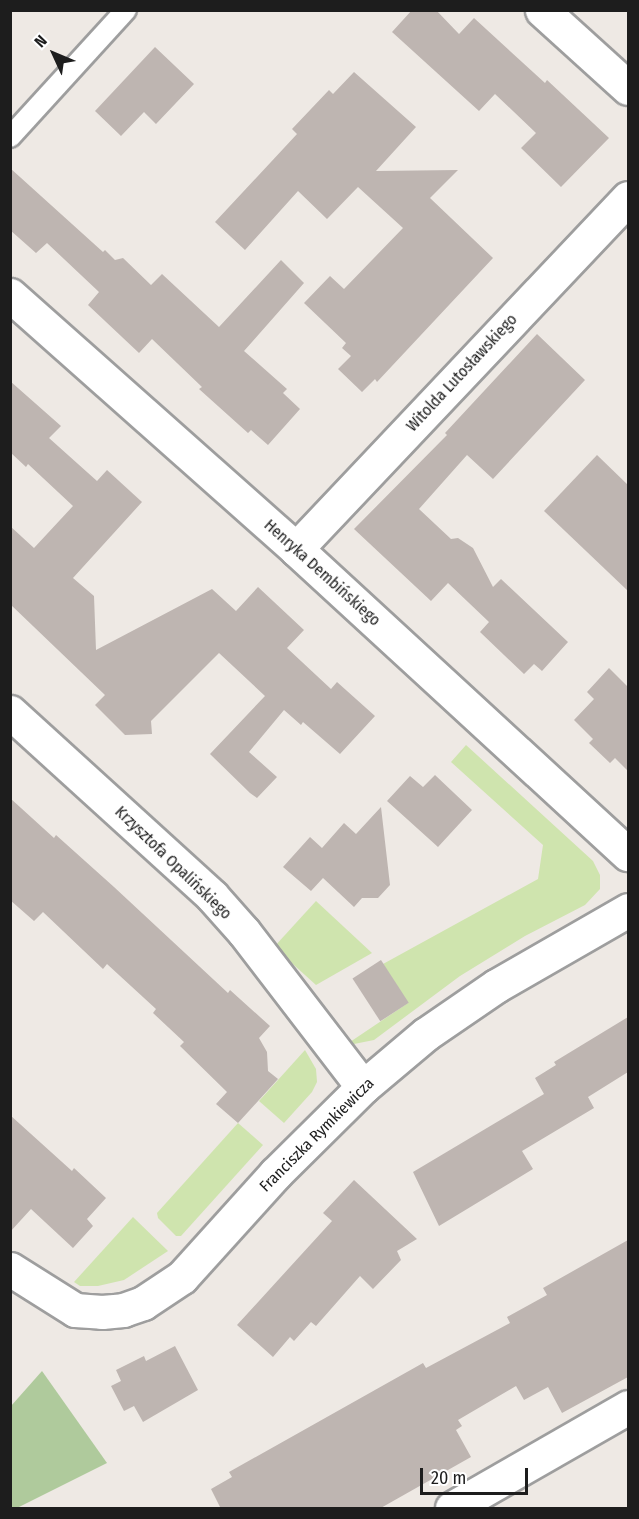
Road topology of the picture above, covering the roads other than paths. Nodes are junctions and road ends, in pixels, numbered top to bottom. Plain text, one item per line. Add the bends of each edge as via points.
1 (126, 10) edge
2 (542, 10) edge
3 (628, 88) edge
4 (10, 137) edge
5 (628, 198) edge
6 (10, 296) edge
7 (296, 549) junction
8 (10, 712) edge
9 (628, 854) edge
10 (628, 910) edge
11 (363, 1087) junction
12 (11, 1270) edge
13 (628, 1407) edge
14 (452, 1509) edge

1 - 4 lane
2 - 3 street
5 - 7 street, Witolda Lutosławskiego
6 - 7 street, Henryka Dembińskiego
7 - 9 street, Henryka Dembińskiego
8 - 11 street, Krzysztofa Opalińskiego via 212,896
10 - 11 street, Franciszka Rymkiewicza via 496,986 426,1034
11 - 12 street, Franciszka Rymkiewicza via 275,1173 182,1277 143,1303 112,1311 75,1310
13 - 14 street

